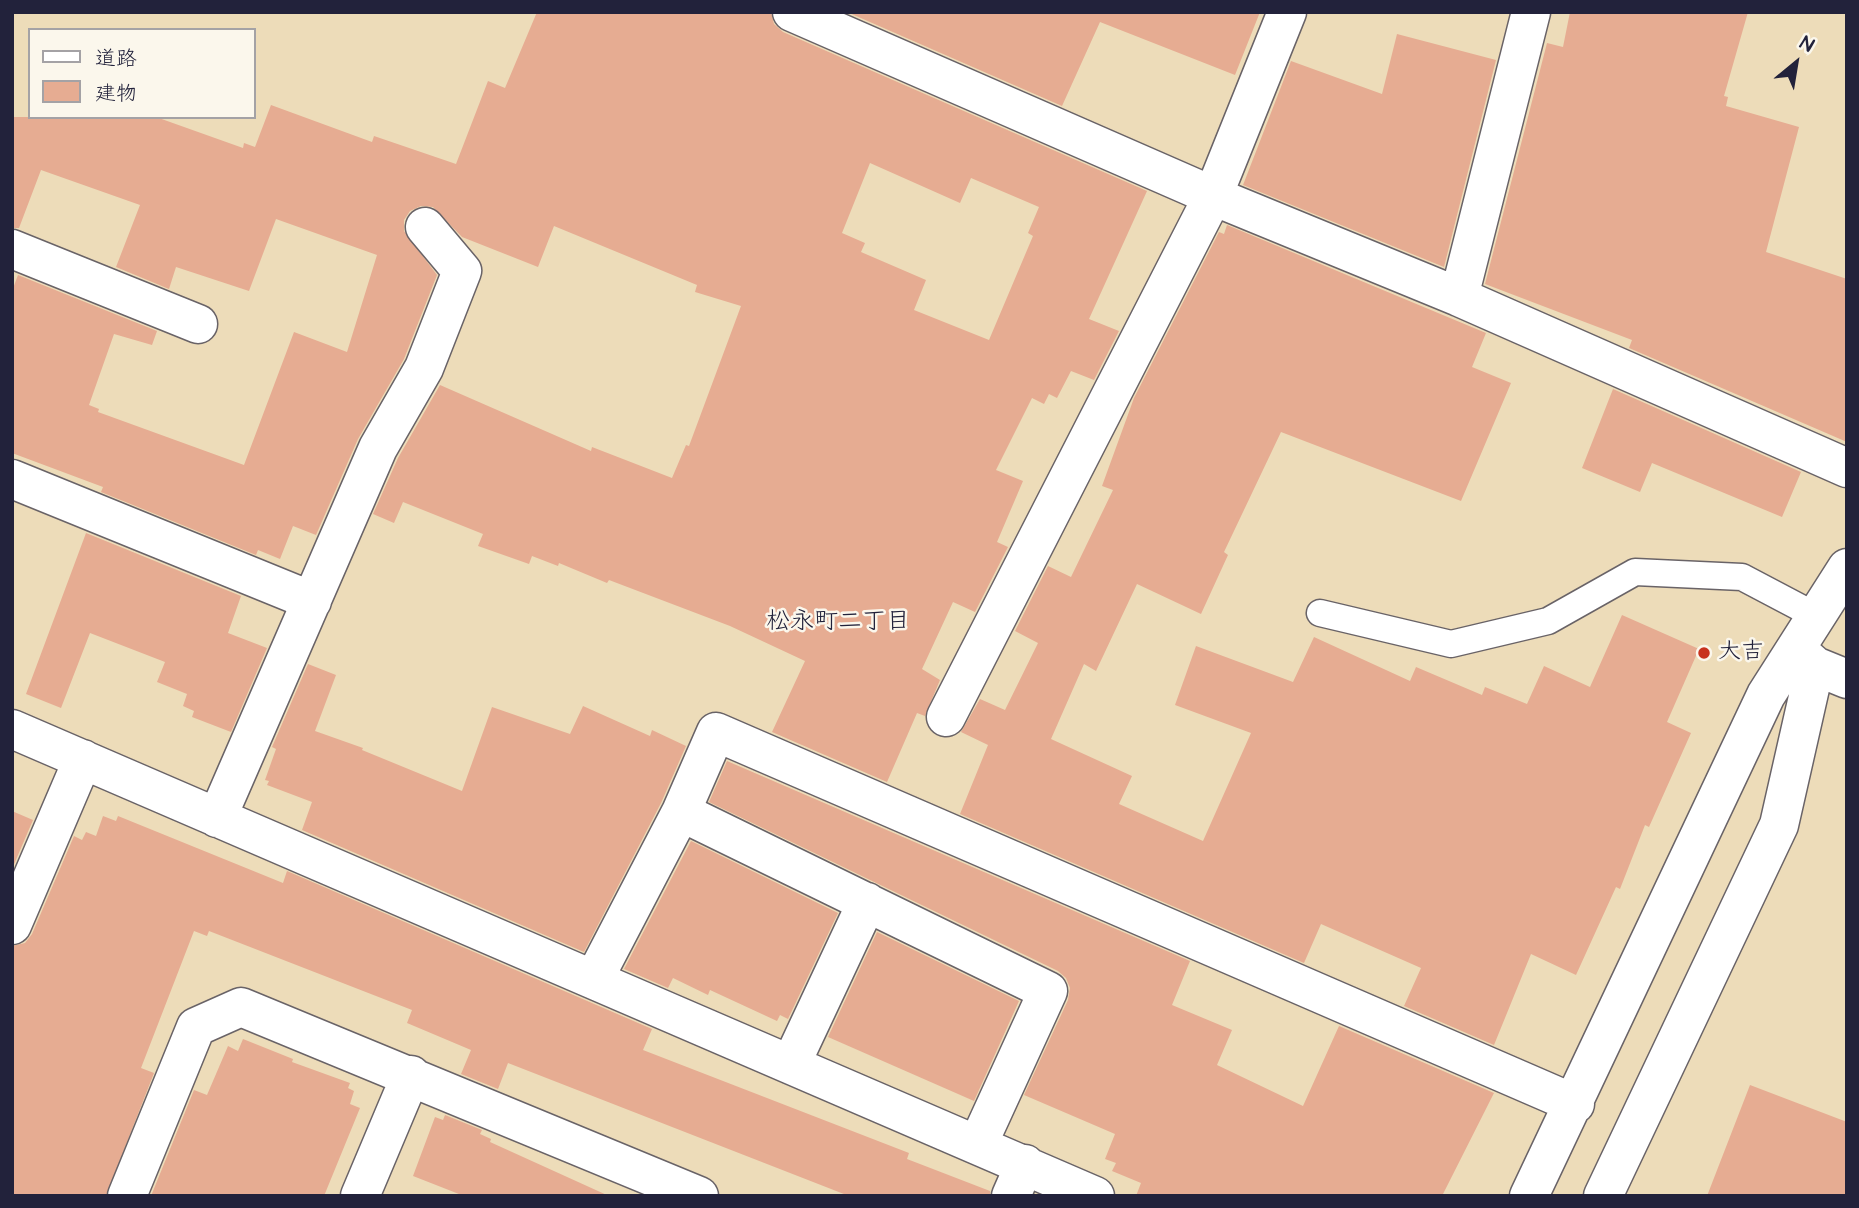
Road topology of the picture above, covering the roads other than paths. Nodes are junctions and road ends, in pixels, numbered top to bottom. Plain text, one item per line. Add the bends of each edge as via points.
1 (792, 12) edge
2 (1287, 12) edge
3 (1531, 12) edge
4 (1213, 196) junction
5 (425, 227) dead end
6 (12, 248) edge
7 (1459, 297) junction
8 (198, 324) dead end
9 (1847, 468) edge
10 (12, 479) edge
11 (1847, 568) edge
12 (312, 601) junction
13 (1320, 613) dead end
14 (1816, 617) junction
15 (1819, 664) edge
16 (946, 717) dead end
17 (12, 729) edge
18 (83, 760) junction
19 (681, 812) junction
20 (217, 818) junction
21 (867, 902) junction
22 (12, 925) edge
23 (594, 979) junction
24 (791, 1064) junction
25 (411, 1075) junction
26 (1574, 1104) junction
27 (978, 1144) junction
28 (1018, 1180) edge
29 (127, 1196) edge
30 (360, 1196) edge
31 (699, 1196) edge
32 (1095, 1196) edge
33 (1529, 1196) edge
34 (1602, 1196) edge

1 - 4 street
2 - 4 street
3 - 7 street
4 - 7 street
4 - 16 street
5 - 12 street via 462,271 424,368 378,448
6 - 8 street
7 - 9 street
10 - 12 street
11 - 14 street
12 - 20 street
13 - 14 lane via 1451,645 1548,621 1635,572 1742,578
14 - 15 street
15 - 26 street via 1766,695
15 - 34 street via 1779,825
17 - 18 street
18 - 20 street
18 - 22 street
19 - 21 street
19 - 23 street
19 - 26 street via 716,732
20 - 23 street
21 - 24 street
21 - 27 street via 1048,991
23 - 24 street
24 - 27 street
25 - 29 street via 241,1007 196,1027
25 - 30 street
25 - 31 street
26 - 33 street
27 - 28 street
28 - 32 street

